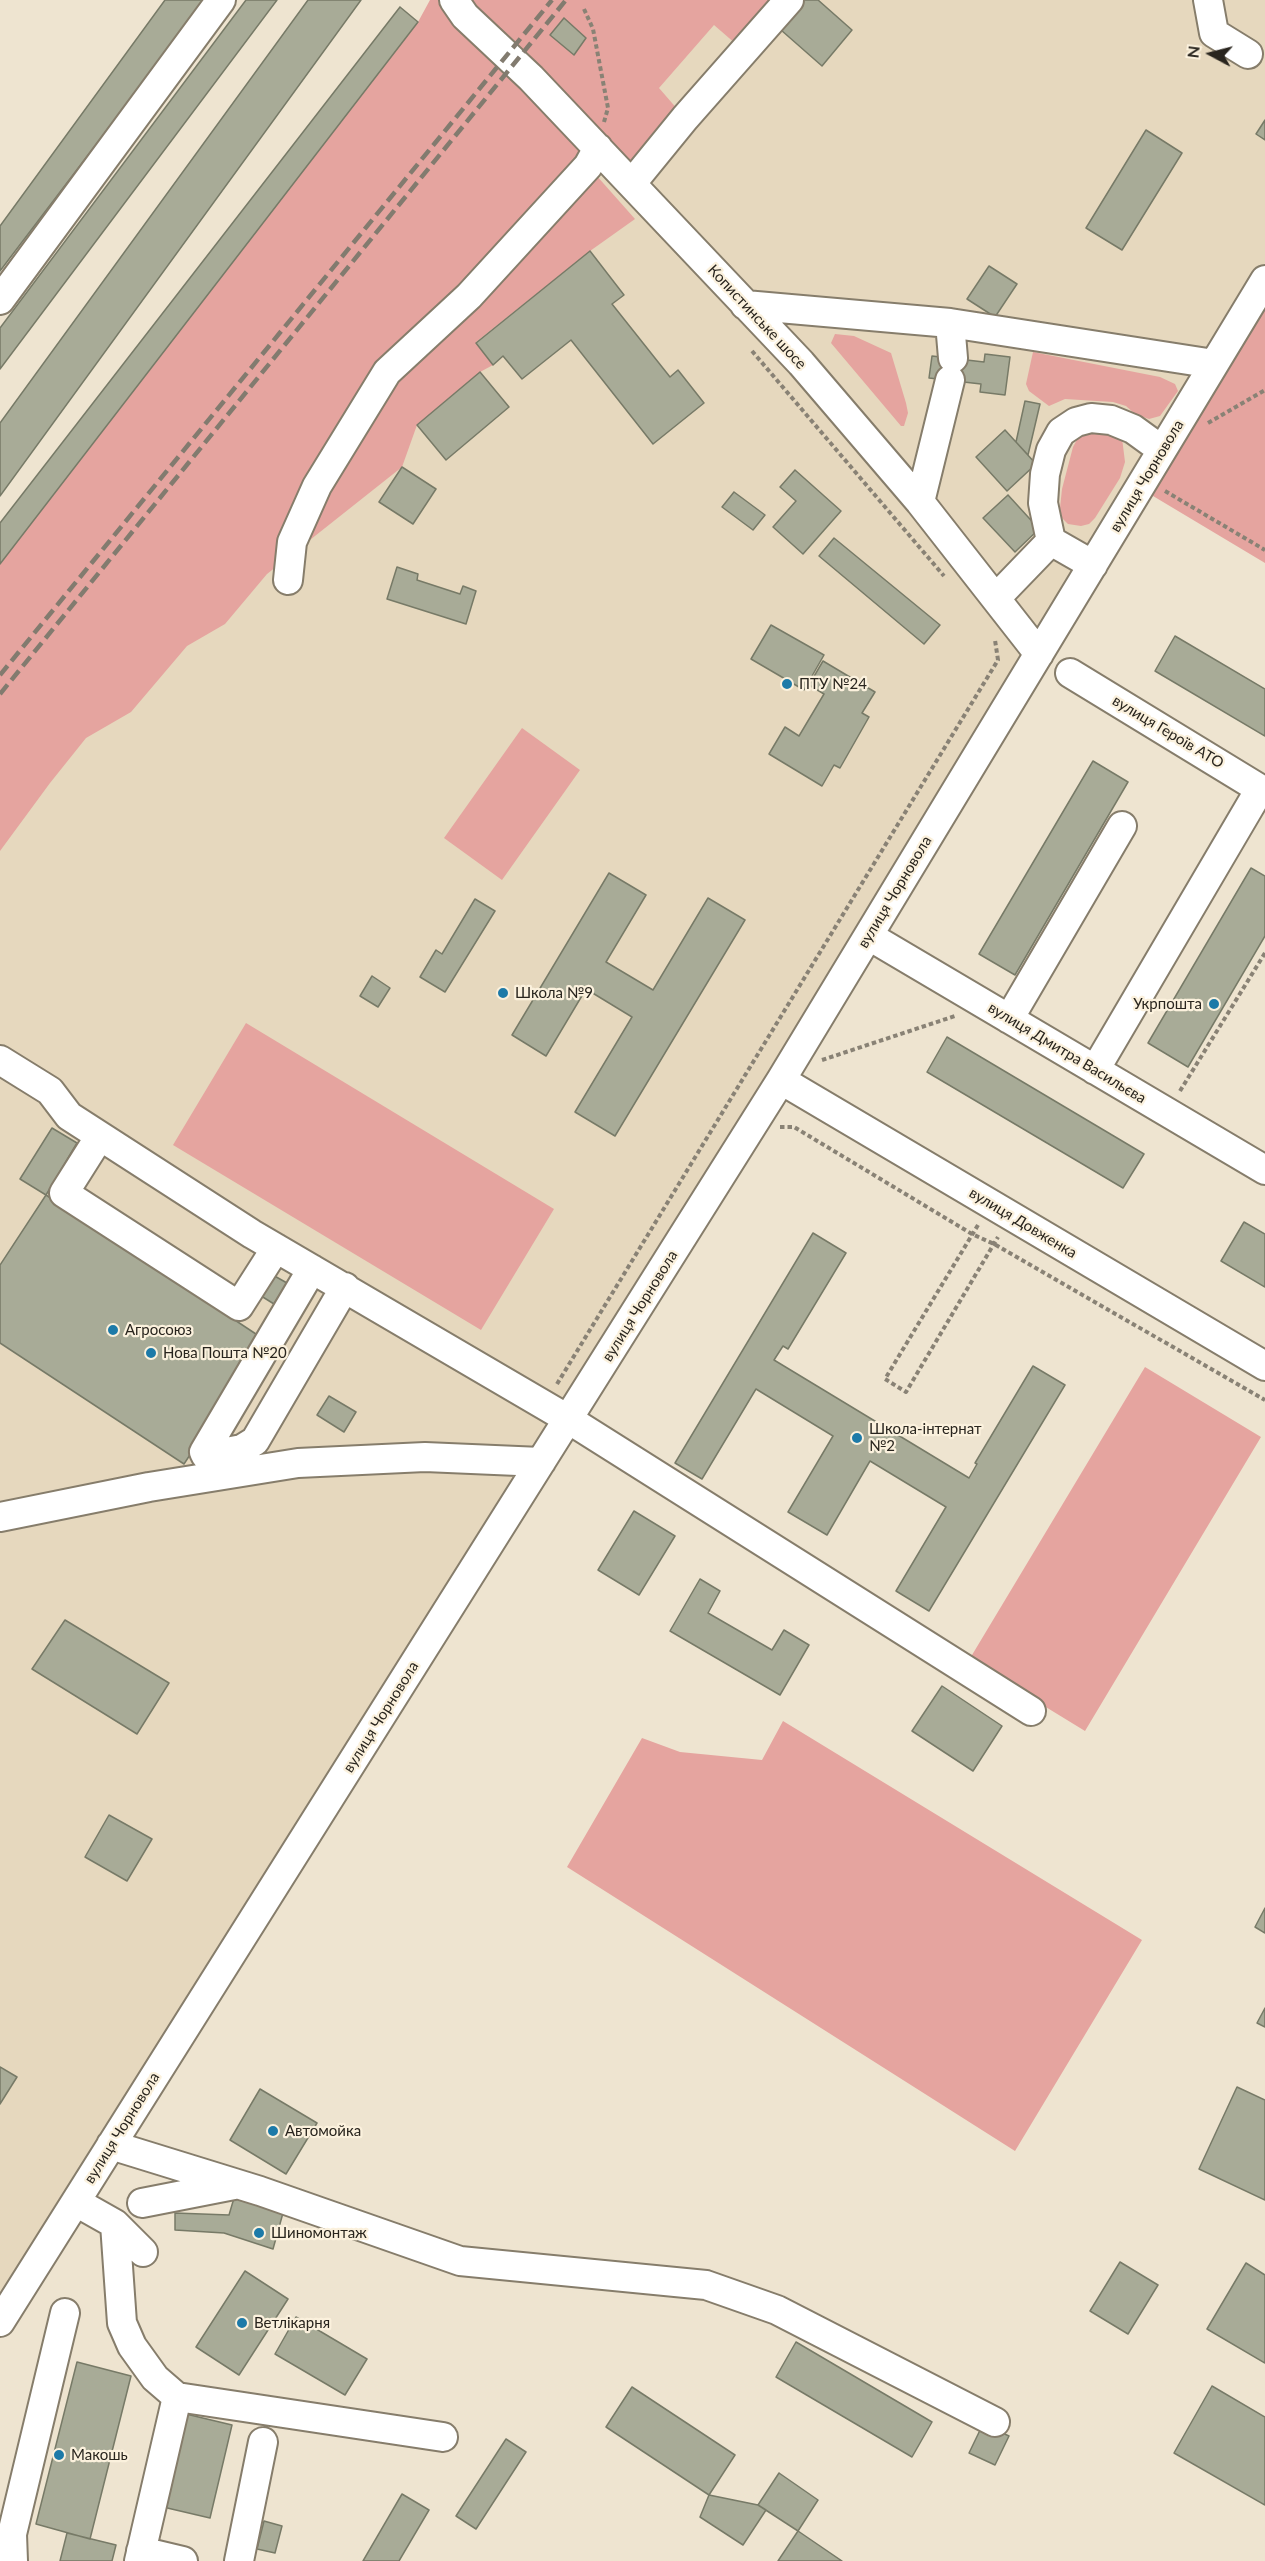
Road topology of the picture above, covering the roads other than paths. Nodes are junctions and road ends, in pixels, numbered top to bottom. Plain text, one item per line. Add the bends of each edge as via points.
1 (221, 0) edge
2 (454, 0) edge
3 (789, 0) edge
4 (1208, 0) edge
5 (1248, 54) dead end
6 (598, 148) junction
7 (632, 183) junction
8 (1265, 280) edge
9 (0, 300) edge
10 (745, 305) junction
11 (950, 323) junction
12 (1214, 364) junction
13 (1162, 450) junction
14 (920, 502) junction
15 (1051, 541) junction
16 (1093, 565) junction
17 (288, 580) dead end
18 (996, 598) junction
19 (1039, 654) junction
20 (1070, 673) dead end
21 (1262, 790) edge
22 (1122, 826) dead end
23 (868, 936) junction
24 (997, 1012) junction
25 (0, 1060) edge
26 (1095, 1070) junction
27 (782, 1080) junction
28 (100, 1136) junction
29 (1265, 1170) edge
30 (276, 1248) junction
31 (312, 1269) junction
32 (345, 1287) junction
33 (1265, 1366) edge
34 (556, 1412) junction
35 (541, 1462) junction
36 (0, 1517) edge
37 (1031, 1711) dead end
38 (123, 2149) junction
39 (237, 2184) junction
40 (75, 2202) junction
41 (141, 2203) junction
42 (115, 2224) junction
43 (143, 2252) dead end
44 (66, 2313) dead end
45 (0, 2322) edge
46 (177, 2397) junction
47 (995, 2422) dead end
48 (443, 2437) dead end
49 (263, 2442) dead end
50 (140, 2556) edge
51 (13, 2561) edge
52 (183, 2561) edge
53 (239, 2561) edge

1 - 9 street
2 - 6 street, Копистинське шосе via 465,16
3 - 7 street
4 - 5 street via 1214,33
6 - 7 street, Копистинське шосе
6 - 17 street via 588,166 469,296 387,372 317,486 292,542
7 - 10 street, Копистинське шосе
8 - 12 street, вулиця Чорновола
10 - 11 street
10 - 14 street, Копистинське шосе via 801,363
11 - 12 street
11 - 14 street via 952,369
12 - 13 street, вулиця Чорновола
13 - 15 street via 1134,429 1111,420 1091,418 1061,432 1045,474 1043,503
13 - 16 street, вулиця Чорновола
14 - 18 street, Копистинське шосе
15 - 16 street
15 - 18 street
16 - 19 street, вулиця Чорновола
18 - 19 street, Копистинське шосе
19 - 23 street, вулиця Чорновола
20 - 21 street, вулиця Героїв АТО
21 - 26 street
22 - 24 street
23 - 24 street, вулиця Дмитра Васильєва
23 - 27 street, вулиця Чорновола
24 - 26 street, вулиця Дмитра Васильєва
25 - 28 street via 50,1091 69,1116
26 - 29 street, вулиця Дмитра Васильєва
27 - 33 street, вулиця Довженка
27 - 34 street, вулиця Чорновола
28 - 30 street
28 - 30 street via 64,1193 239,1306
30 - 31 street
31 - 32 street
31 - 32 street via 204,1452 206,1456 242,1449 255,1441
32 - 34 street
34 - 35 street, вулиця Чорновола
34 - 37 street
35 - 36 street via 425,1457 298,1463
35 - 38 street, вулиця Чорновола
38 - 39 street
38 - 40 street, вулиця Чорновола
38 - 41 street via 147,2167
39 - 41 street
39 - 47 street via 460,2261 706,2285 777,2310
40 - 42 street
40 - 45 street, вулиця Чорновола
41 - 42 street
42 - 43 street
42 - 46 street via 122,2323 132,2346 155,2378
44 - 51 street via 12,2534
46 - 48 street
46 - 50 street
49 - 53 street
50 - 52 street

